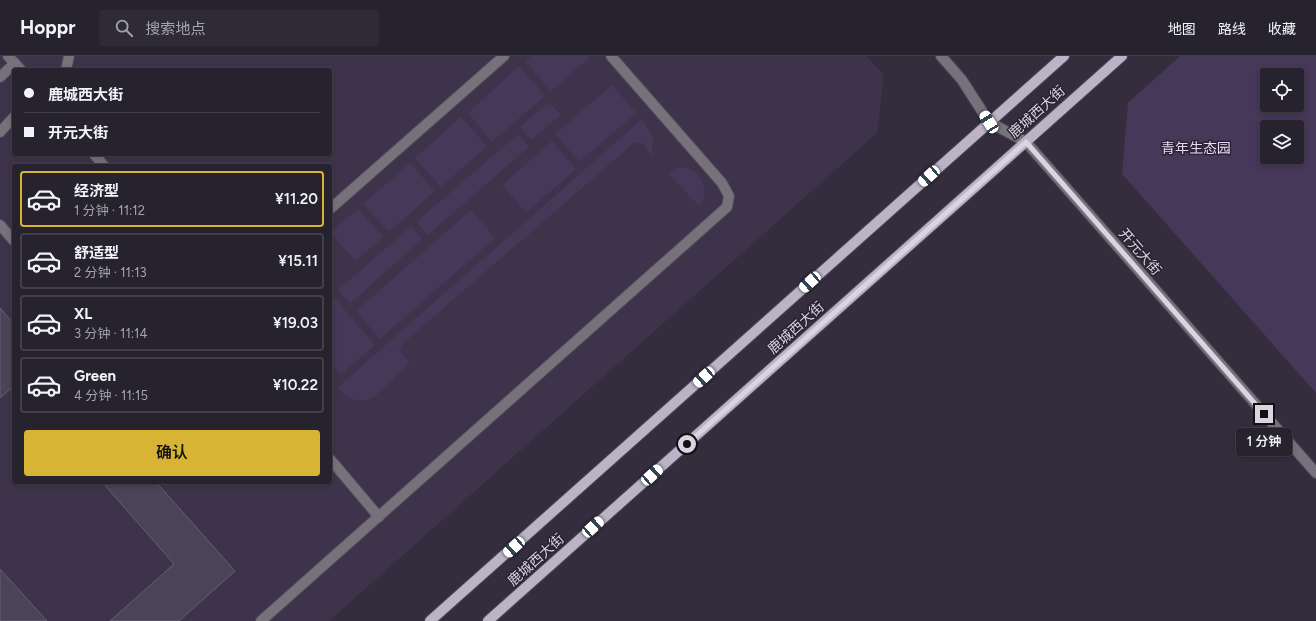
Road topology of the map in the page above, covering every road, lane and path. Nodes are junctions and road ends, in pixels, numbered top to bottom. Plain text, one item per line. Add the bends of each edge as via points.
1 (69, 56) edge
2 (504, 56) edge
3 (611, 56) edge
4 (940, 56) edge
5 (1064, 56) edge
6 (1122, 56) edge
7 (15, 63) edge
8 (66, 68) edge
9 (0, 77) edge
10 (12, 119) edge
11 (989, 122) junction
12 (0, 132) edge
13 (1026, 142) junction
14 (96, 156) edge
15 (102, 164) edge
16 (332, 207) edge
17 (0, 225) edge
18 (12, 239) edge
19 (332, 461) edge
20 (1316, 473) edge
21 (379, 517) junction
22 (261, 621) edge
23 (430, 621) edge
24 (488, 621) edge

1 - 8 street
2 - 16 street
3 - 21 street via 722,183 729,196 727,207
4 - 11 street, 开元大街 via 962,80
5 - 11 main road, 鹿城西大街
6 - 13 main road, 鹿城西大街
7 - 9 street
10 - 12 street
11 - 13 street, 开元大街
11 - 23 main road, 鹿城西大街
13 - 20 street, 开元大街
13 - 24 main road, 鹿城西大街
14 - 15 street
17 - 18 street
19 - 21 street
21 - 22 street

